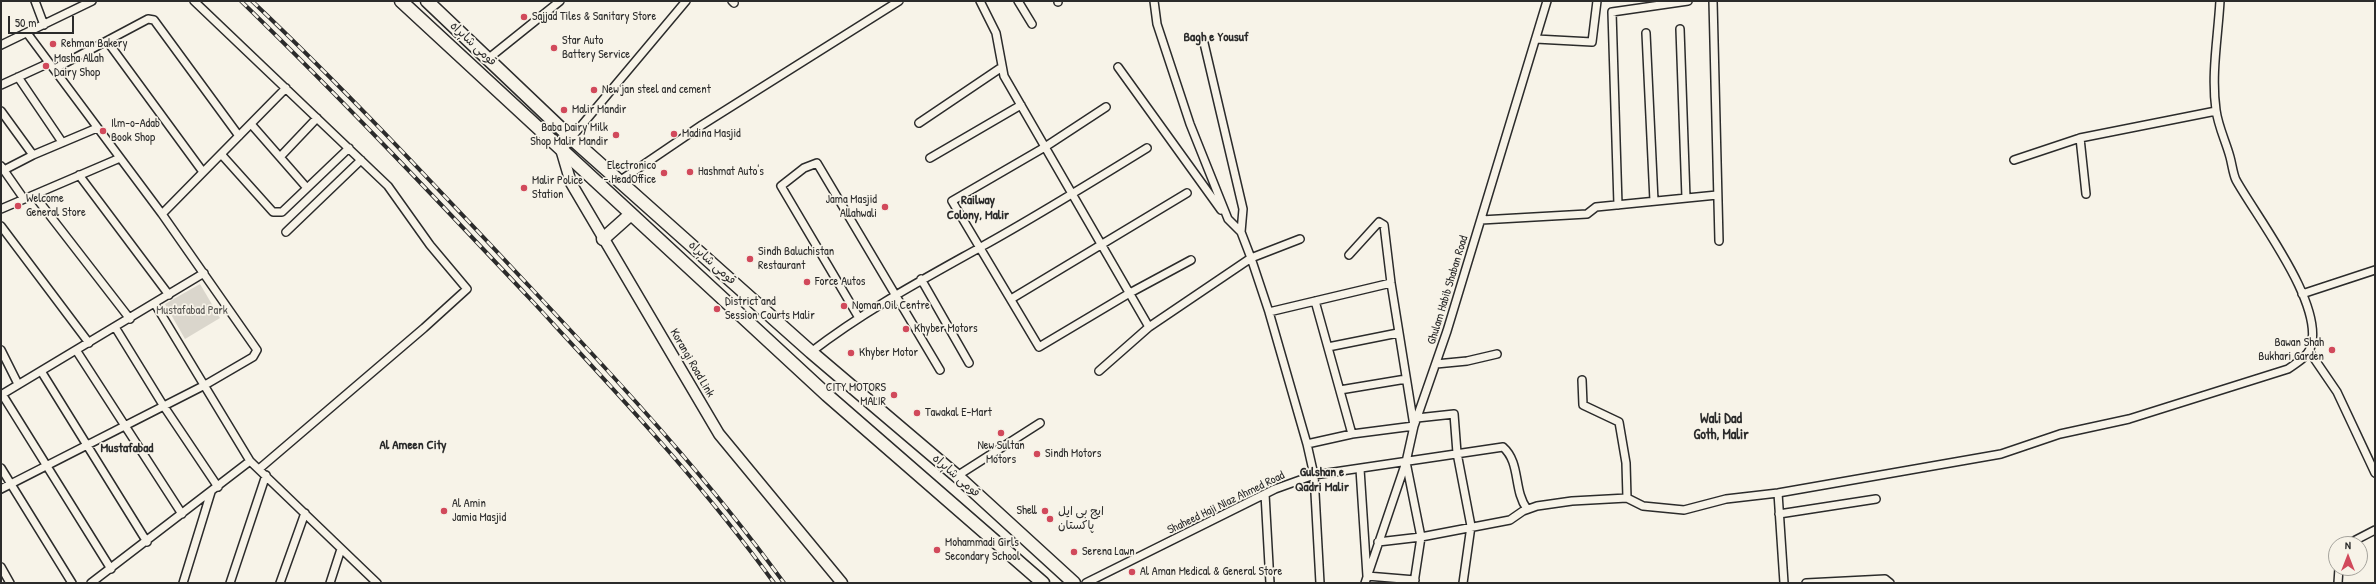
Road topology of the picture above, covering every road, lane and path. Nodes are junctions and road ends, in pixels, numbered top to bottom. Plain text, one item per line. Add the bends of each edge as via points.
1 (35, 1) edge
2 (92, 1) edge
3 (194, 1) edge
4 (401, 1) edge
5 (427, 1) edge
6 (560, 1) edge
7 (686, 1) edge
8 (899, 1) edge
9 (980, 1) edge
10 (1018, 1) edge
11 (1154, 1) edge
12 (1547, 1) edge
13 (1596, 1) edge
14 (1688, 1) edge
15 (1714, 1) edge
16 (2220, 1) edge
17 (1032, 24) dead end
18 (44, 25) junction
19 (1680, 29) dead end
20 (28, 33) junction
21 (1646, 33) dead end
22 (1536, 39) junction
23 (107, 41) junction
24 (1204, 43) dead end
25 (1, 45) edge
26 (489, 58) junction
27 (52, 66) junction
28 (1002, 67) junction
29 (1118, 67) dead end
30 (18, 77) junction
31 (1, 85) edge
32 (286, 88) junction
33 (1021, 105) junction
34 (1106, 107) dead end
35 (1, 111) edge
36 (2216, 111) junction
37 (318, 118) junction
38 (919, 123) dead end
39 (251, 124) junction
40 (97, 128) junction
41 (240, 136) junction
42 (571, 138) junction
43 (2080, 138) junction
44 (62, 142) junction
45 (1045, 147) junction
46 (349, 148) junction
47 (1147, 148) dead end
48 (561, 149) junction
49 (221, 154) junction
50 (33, 155) junction
51 (280, 157) junction
52 (120, 158) junction
53 (930, 158) dead end
54 (361, 160) junction
55 (2014, 160) dead end
56 (2, 168) edge
57 (204, 172) junction
58 (79, 175) junction
59 (621, 180) junction
60 (307, 188) junction
61 (1187, 193) dead end
62 (34, 194) junction
63 (1717, 194) junction
64 (2086, 194) dead end
65 (1072, 195) junction
66 (1686, 198) junction
67 (24, 199) junction
68 (1654, 201) junction
69 (1618, 204) junction
70 (1, 209) edge
71 (162, 214) junction
72 (631, 214) junction
73 (1228, 219) junction
74 (1481, 220) junction
75 (1, 226) edge
76 (286, 232) dead end
77 (1241, 232) junction
78 (604, 238) junction
79 (1300, 239) dead end
80 (1719, 241) dead end
81 (1100, 245) junction
82 (980, 247) junction
83 (1348, 255) dead end
84 (1251, 258) junction
85 (1191, 260) dead end
86 (2375, 270) edge
87 (204, 273) junction
88 (921, 279) junction
89 (1390, 283) junction
90 (896, 294) junction
91 (1128, 294) junction
92 (2302, 294) junction
93 (169, 295) junction
94 (1011, 299) junction
95 (1315, 301) junction
96 (155, 304) junction
97 (1269, 312) junction
98 (859, 318) junction
99 (130, 319) junction
100 (115, 327) junction
101 (1149, 327) junction
102 (1398, 334) junction
103 (89, 343) junction
104 (1328, 347) junction
105 (1, 350) edge
106 (76, 350) junction
107 (2309, 350) junction
108 (811, 352) junction
109 (1497, 354) dead end
110 (968, 363) dead end
111 (1436, 364) junction
112 (940, 370) dead end
113 (41, 371) junction
114 (1100, 371) dead end
115 (1406, 379) junction
116 (1582, 380) dead end
117 (18, 384) junction
118 (205, 384) junction
119 (1340, 390) junction
120 (2, 394) edge
121 (163, 405) junction
122 (1417, 418) junction
123 (1040, 423) dead end
124 (124, 425) junction
125 (1414, 426) junction
126 (1352, 434) junction
127 (86, 444) junction
128 (1307, 444) junction
129 (1457, 453) junction
130 (250, 461) junction
131 (1406, 462) junction
132 (46, 466) junction
133 (1, 468) edge
134 (259, 469) junction
135 (1360, 469) junction
136 (2375, 473) edge
137 (1314, 475) junction
138 (266, 476) junction
139 (957, 476) junction
140 (10, 484) junction
141 (218, 487) junction
142 (1, 488) edge
143 (211, 492) junction
144 (1778, 493) junction
145 (1265, 494) junction
146 (1627, 498) junction
147 (1876, 499) dead end
148 (1527, 509) junction
149 (305, 513) junction
150 (182, 514) junction
151 (1779, 514) junction
152 (1471, 526) junction
153 (2375, 530) edge
154 (2363, 536) edge
155 (1421, 537) junction
156 (147, 542) junction
157 (1378, 542) junction
158 (341, 549) junction
159 (1, 567) edge
160 (111, 569) junction
161 (1366, 580) edge
162 (1414, 582) edge
163 (10, 583) edge
164 (72, 583) edge
165 (91, 583) edge
166 (183, 583) edge
167 (230, 583) edge
168 (280, 583) edge
169 (330, 583) edge
170 (377, 583) edge
171 (842, 583) edge
172 (1043, 583) edge
173 (1074, 583) edge
174 (1086, 583) edge
175 (1270, 583) edge
176 (1320, 583) edge
177 (1463, 583) edge
178 (1784, 583) edge
179 (1806, 583) edge
180 (1890, 583) edge

1 - 18 street
2 - 18 street
3 - 32 street
4 - 48 highway, قومی شاہراہ
5 - 26 highway, قومی شاہراہ
6 - 26 street
7 - 42 street
8 - 59 street via 702,125
9 - 28 street via 996,33
10 - 17 street
11 - 73 street via 1157,24 1188,117
12 - 22 street, Ghulam Habib Shaban Road
13 - 22 street via 1592,42
14 - 69 street via 1612,12
15 - 63 street
16 - 36 street via 2215,72
18 - 20 street
19 - 66 street
20 - 25 street
20 - 27 street
21 - 68 street
22 - 74 street, Ghulam Habib Shaban Road
23 - 27 street
23 - 41 street via 148,19 156,22
23 - 57 street
24 - 77 street via 1243,209
26 - 42 highway, قومی شاہراہ
27 - 30 street
27 - 40 street
28 - 33 street via 1004,76
28 - 38 street
29 - 73 street
30 - 31 street
30 - 44 street
32 - 37 street
32 - 39 street
33 - 45 street
33 - 53 street
34 - 45 street
35 - 50 street
36 - 43 street
36 - 92 street via 2235,178 2288,265
37 - 46 street
37 - 51 street
39 - 41 street
39 - 51 street
40 - 44 street
40 - 52 street
41 - 49 street
42 - 48 main road
42 - 59 highway, قومی شاہراہ
43 - 55 street
43 - 64 street
44 - 50 street
45 - 65 street
45 - 82 street via 952,201
46 - 54 street
46 - 60 street
47 - 65 street
48 - 72 highway, قومی شاہراہ
48 - 78 main road, Korangi Road Link via 571,183
49 - 57 street
49 - 60 street via 273,212 282,212
50 - 56 street
51 - 60 street
52 - 58 street
52 - 71 street
54 - 76 street
54 - 134 street via 388,186 430,245 467,289
56 - 67 street
57 - 71 street
58 - 62 street
58 - 93 street
59 - 108 highway, قومی شاہراہ
61 - 81 street
62 - 67 street
62 - 99 street
63 - 66 street
63 - 80 street
65 - 81 street
65 - 82 street
66 - 68 street
67 - 70 street
68 - 69 street
69 - 74 street via 1596,207 1587,214
71 - 87 street
72 - 78 highway
72 - 172 highway, قومی شاہراہ via 827,395
73 - 77 street
74 - 111 street, Ghulam Habib Shaban Road
75 - 103 street
77 - 84 street
78 - 171 main road, Korangi Road Link via 718,434
79 - 84 street
81 - 91 street
81 - 94 street
82 - 88 street
82 - 94 street
83 - 89 street via 1379,222 1382,222
84 - 97 street
84 - 101 street
85 - 91 street
86 - 92 street
87 - 93 street
87 - 118 street via 257,350 253,357
88 - 90 street
88 - 110 street
89 - 95 street
89 - 102 street
90 - 98 street
90 - 98 street via 817,163 804,168 781,186
90 - 112 street
91 - 94 street via 1039,347
91 - 101 street
92 - 107 street via 2313,327 2313,339
93 - 96 street
95 - 97 street
95 - 104 street
96 - 99 street
96 - 118 street
97 - 128 street
98 - 108 street
99 - 100 street
100 - 103 street
100 - 121 street
101 - 114 street
102 - 104 street
102 - 115 street
103 - 106 street
104 - 119 street
105 - 117 street
106 - 113 street
106 - 124 street
107 - 136 street via 2337,392
107 - 144 street via 2304,358 2288,369 2129,419 2060,434 2001,454
108 - 139 highway, قومی شاہراہ
109 - 111 street via 1467,361
111 - 122 street, Ghulam Habib Shaban Road
113 - 117 street
113 - 127 street
115 - 119 street
115 - 125 street
116 - 146 street via 1583,405 1620,422 1626,463
117 - 120 street
118 - 121 street
118 - 130 street
119 - 126 street
120 - 132 street
121 - 124 street
121 - 141 street
122 - 125 street, Ghulam Habib Shaban Road
122 - 129 street via 1454,414
123 - 139 street
124 - 127 street
124 - 150 street
125 - 126 street
125 - 131 street, Ghulam Habib Shaban Road
126 - 128 street
127 - 132 street
127 - 156 street
128 - 137 street
129 - 131 street, Shaheed Haji Niaz Ahmed Road
129 - 148 street, Shaheed Haji Niaz Ahmed Road via 1503,447 1513,460 1522,503
129 - 152 street
130 - 134 street
130 - 141 street
131 - 135 street, Shaheed Haji Niaz Ahmed Road
131 - 155 street
131 - 157 street, Ghulam Habib Shaban Road
132 - 140 street
132 - 160 street
133 - 140 street
134 - 138 street
135 - 137 street, Shaheed Haji Niaz Ahmed Road
135 - 161 street
137 - 145 street, Shaheed Haji Niaz Ahmed Road
137 - 176 street
138 - 149 street
138 - 167 street
139 - 173 highway, قومی شاہراہ
140 - 142 street
140 - 164 street
141 - 143 street
143 - 150 street
143 - 166 street
144 - 146 street via 1726,499 1684,510 1643,506
144 - 151 street
145 - 174 street, Shaheed Haji Niaz Ahmed Road
145 - 175 street
146 - 148 street via 1572,500
147 - 151 street
148 - 152 street via 1510,520
149 - 158 street
149 - 168 street
150 - 156 street
151 - 178 street
152 - 155 street
152 - 177 street
153 - 154 street
155 - 157 street
155 - 162 street
156 - 160 street
157 - 161 street, Ghulam Habib Shaban Road
158 - 169 street
158 - 170 street
159 - 163 street
160 - 165 street
161 - 162 street
179 - 180 street via 1885,578

